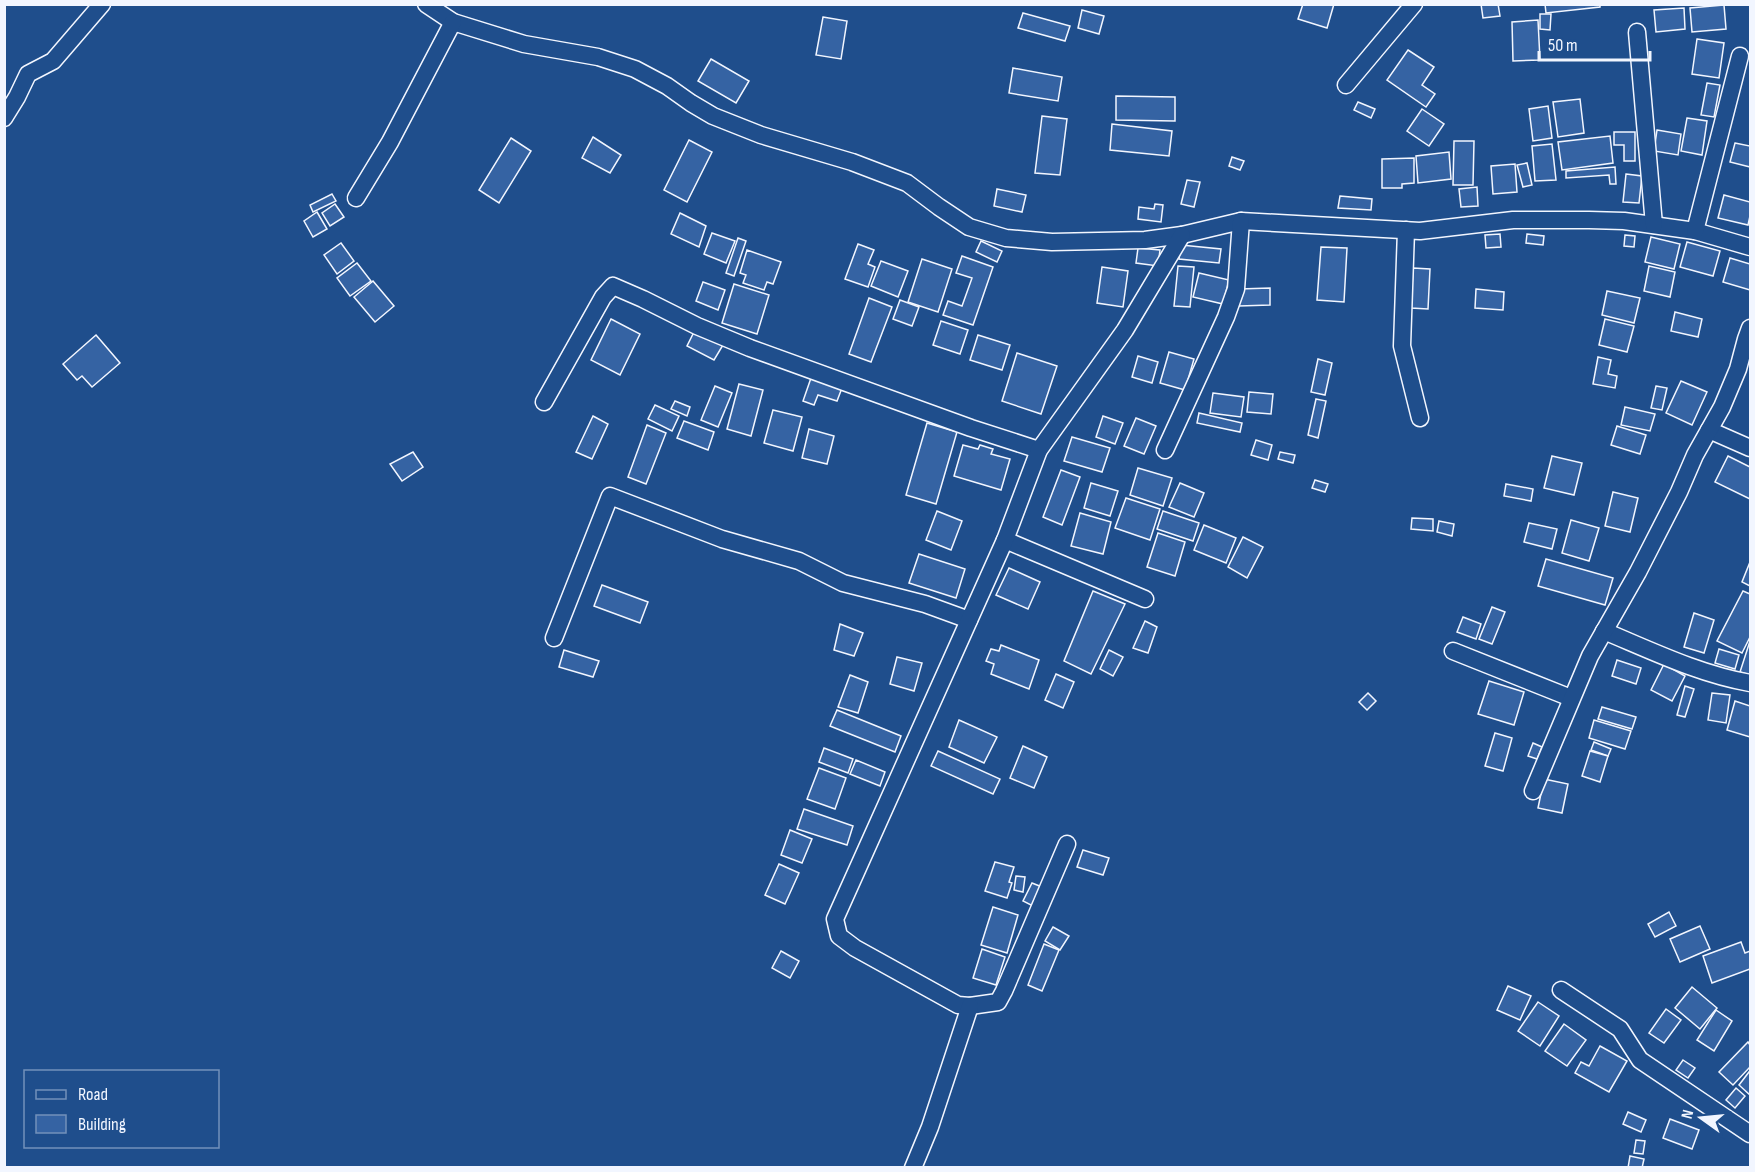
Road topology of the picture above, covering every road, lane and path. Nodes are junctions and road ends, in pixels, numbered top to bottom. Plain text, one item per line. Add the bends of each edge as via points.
1 (102, 4) edge
2 (426, 4) edge
3 (1414, 4) edge
4 (453, 22) junction
5 (1637, 32) dead end
6 (1740, 56) dead end
7 (1346, 85) dead end
8 (4, 118) edge
9 (356, 198) dead end
10 (1241, 220) junction
11 (1654, 225) junction
12 (1406, 230) junction
13 (1695, 231) junction
14 (1182, 235) junction
15 (1750, 248) edge
16 (1750, 328) edge
17 (544, 402) dead end
18 (1420, 418) dead end
19 (1709, 430) junction
20 (1750, 448) edge
21 (1039, 450) junction
22 (1165, 450) dead end
23 (1005, 540) junction
24 (1145, 599) dead end
25 (969, 620) junction
26 (1604, 631) junction
27 (554, 638) dead end
28 (1454, 651) dead end
29 (1750, 683) edge
30 (1571, 698) junction
31 (1533, 791) dead end
32 (1067, 844) dead end
33 (1561, 990) dead end
34 (970, 1006) junction
35 (1750, 1134) edge
36 (913, 1167) edge

1 - 8 street via 53,61 28,74
2 - 4 street
3 - 7 street
4 - 9 street
4 - 14 street via 524,44 598,57 635,69 730,124 907,183 969,227 1006,238 1106,242
5 - 11 street
6 - 13 street
10 - 12 street
10 - 14 street
10 - 22 street via 1236,289
11 - 12 street via 1513,220
11 - 13 street
12 - 18 street via 1402,346
13 - 15 street
14 - 21 street via 1125,330
16 - 19 street via 1734,379
17 - 21 street via 613,286 750,348
19 - 20 street
19 - 26 street
21 - 23 street
23 - 24 street
23 - 25 street
25 - 27 street via 843,583 799,561 722,539 610,496
25 - 34 street via 835,919 839,936 855,948 958,1005
26 - 29 street via 1679,662
26 - 30 street
28 - 30 street
30 - 31 street
32 - 34 street via 998,1002
33 - 35 street via 1620,1029 1640,1060
34 - 36 street

